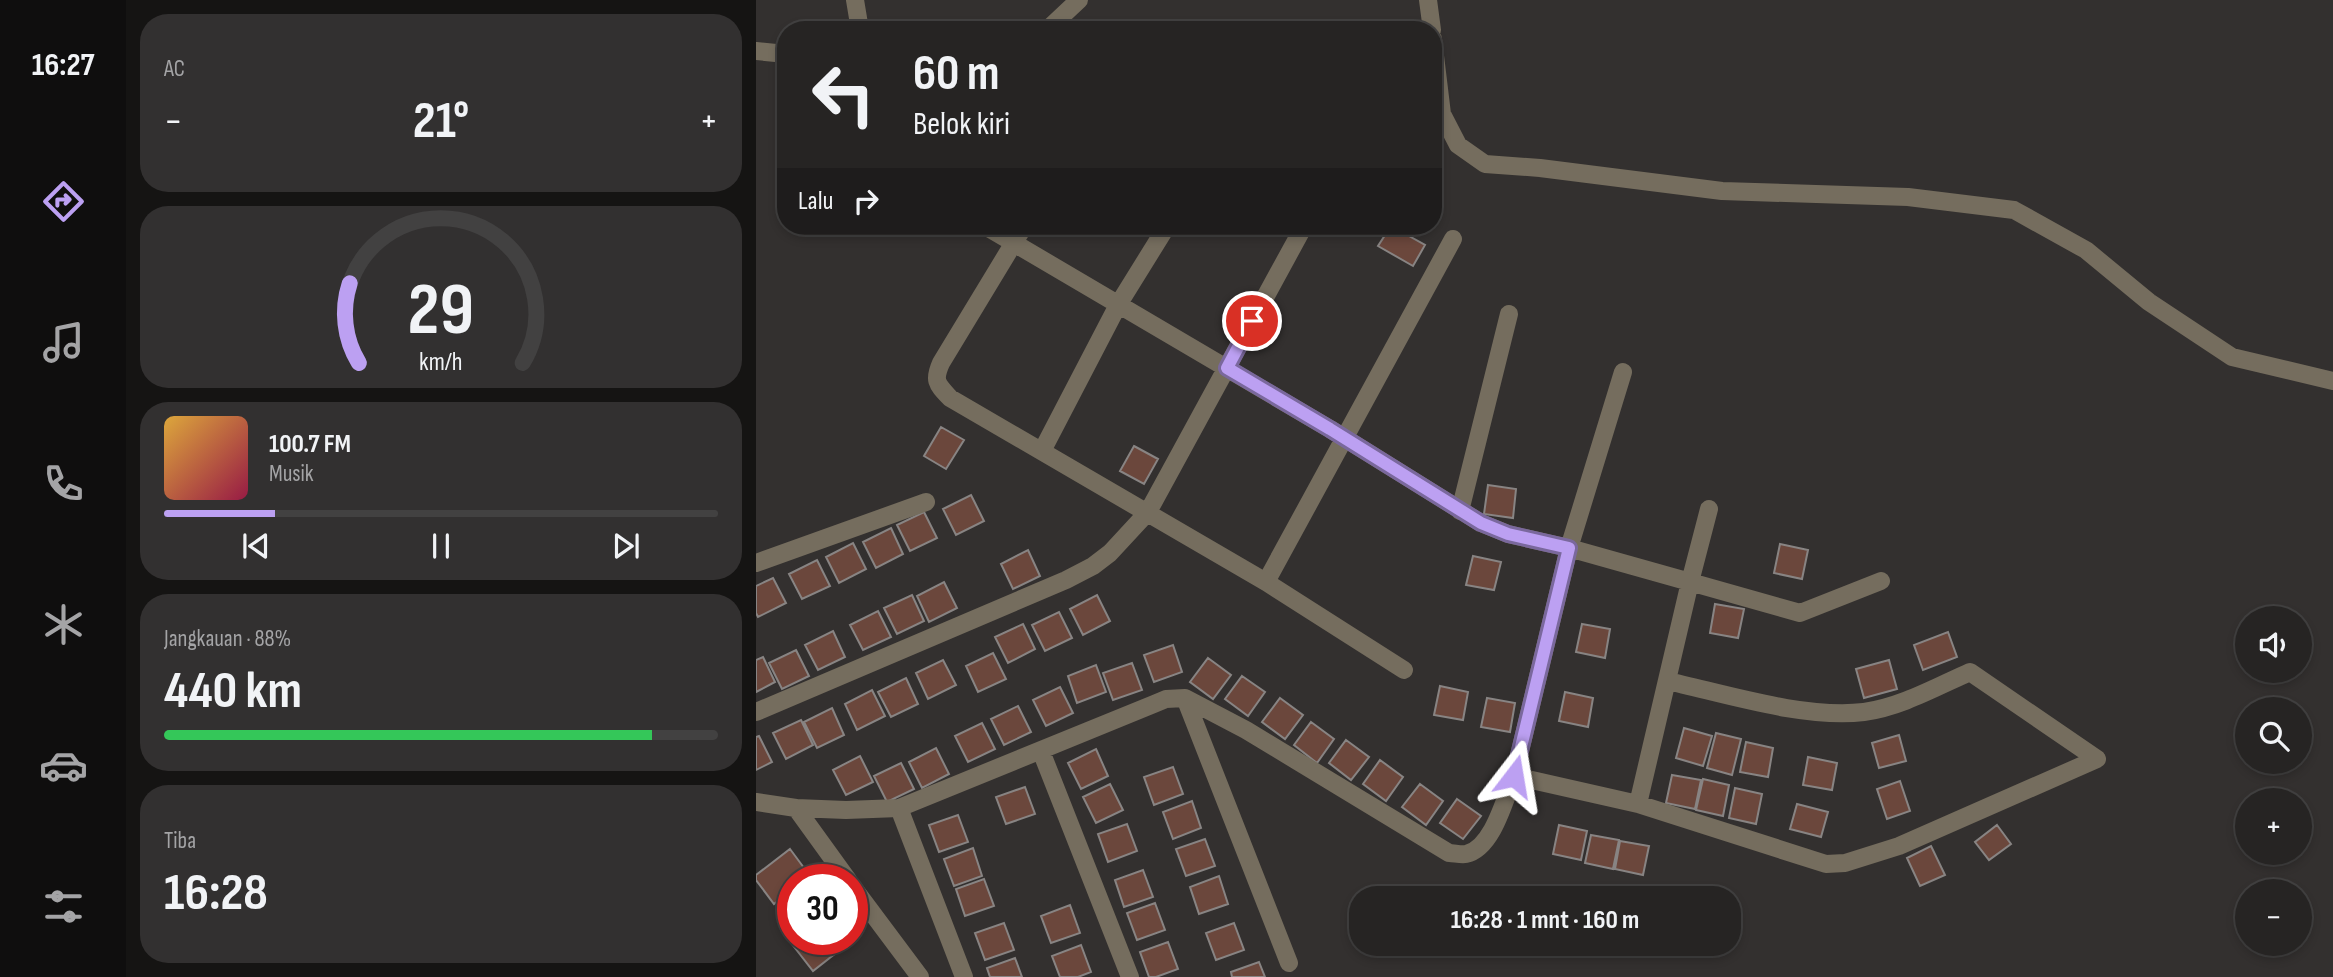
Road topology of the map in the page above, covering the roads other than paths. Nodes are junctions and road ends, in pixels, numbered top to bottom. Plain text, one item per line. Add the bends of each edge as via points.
1 (855, 0) edge
2 (1079, 0) edge
3 (1428, 0) edge
4 (858, 21) edge
5 (1057, 21) edge
6 (1431, 21) edge
7 (756, 51) edge
8 (777, 53) edge
9 (1442, 116) edge
10 (1001, 235) edge
11 (1018, 235) edge
12 (1161, 235) edge
13 (1299, 235) edge
14 (1453, 239) dead end
15 (1013, 242) junction
16 (1118, 305) junction
17 (1508, 314) dead end
18 (1227, 368) junction
19 (1623, 372) dead end
20 (2333, 381) edge
21 (1343, 438) junction
22 (1042, 451) junction
23 (926, 502) dead end
24 (1709, 509) dead end
25 (1460, 511) junction
26 (1148, 512) junction
27 (1569, 548) junction
28 (756, 563) edge
29 (1881, 581) dead end
30 (1266, 582) junction
31 (1690, 582) junction
32 (1404, 670) dead end
33 (1667, 681) junction
34 (1185, 698) junction
35 (756, 712) edge
36 (1041, 751) junction
37 (1514, 776) junction
38 (756, 802) edge
39 (1638, 804) junction
40 (796, 808) junction
41 (899, 808) junction
42 (836, 864) edge
43 (868, 907) edge
44 (1289, 963) dead end
45 (920, 977) edge
46 (964, 977) edge
47 (1130, 977) edge

1 - 4 street
2 - 5 street
3 - 6 street
7 - 8 street
9 - 20 street via 1458,145 1485,164 1722,191 1908,197 2014,210 2086,250 2149,302 2232,357
10 - 15 street
11 - 15 street
12 - 16 street
13 - 18 street
14 - 21 street
15 - 16 street
15 - 22 street via 936,374 938,385 950,398
16 - 18 street
16 - 22 street
17 - 25 street
18 - 21 street
18 - 26 street
19 - 27 street
21 - 25 street
21 - 30 street
22 - 26 street
23 - 28 street
24 - 31 street
25 - 27 street via 1508,534
26 - 30 street
26 - 35 street via 1110,553 1066,580
27 - 31 street
27 - 37 street
29 - 31 street via 1800,613
30 - 32 street
31 - 33 street
33 - 39 street
33 - 39 street via 1808,712 1837,713 1905,700 1970,672 2097,759 1899,846 1845,863 1825,864
34 - 36 street via 1166,699
34 - 37 street via 1449,853 1467,854 1482,845 1494,828
34 - 44 street
36 - 41 street
36 - 47 street
37 - 39 street
38 - 40 street
40 - 41 street
40 - 42 street
41 - 46 street
43 - 45 street

